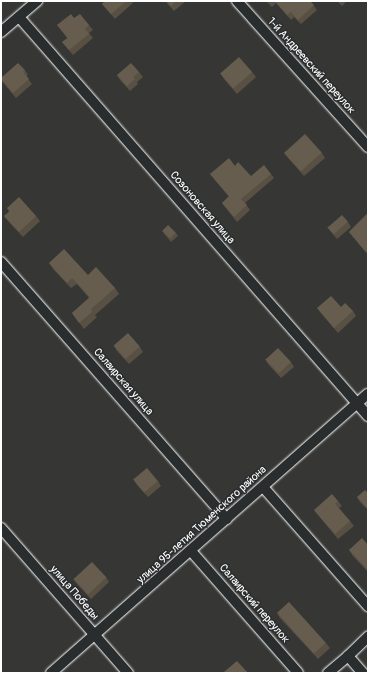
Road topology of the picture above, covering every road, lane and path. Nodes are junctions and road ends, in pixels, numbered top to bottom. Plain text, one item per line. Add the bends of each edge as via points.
1 (37, 1) edge
2 (237, 1) edge
3 (19, 17) junction
4 (1, 32) edge
5 (368, 147) edge
6 (1, 262) edge
7 (368, 394) edge
8 (357, 404) junction
9 (368, 416) edge
10 (263, 487) junction
11 (227, 519) junction
12 (1, 528) edge
13 (192, 551) junction
14 (368, 606) edge
15 (96, 636) junction
16 (368, 637) edge
17 (348, 656) junction
18 (51, 673) edge
19 (128, 673) edge
20 (298, 673) edge
21 (328, 673) edge
22 (363, 673) edge

1 - 3 street
2 - 5 street, 1-й Андреевский переулок
3 - 4 street
3 - 8 street, Созоновская улица
6 - 11 street, Салаирская улица
7 - 8 street, улица 95-летия Тюменского района
8 - 9 street, Созоновская улица
8 - 10 street, улица 95-летия Тюменского района
10 - 11 street, улица 95-летия Тюменского района
10 - 14 street
11 - 13 street, улица 95-летия Тюменского района
12 - 15 street, улица Победы
13 - 15 street, улица 95-летия Тюменского района
13 - 20 street, Салаирский переулок
15 - 18 street, улица 95-летия Тюменского района
15 - 19 street, улица Победы
16 - 17 street
17 - 21 street
17 - 22 street

